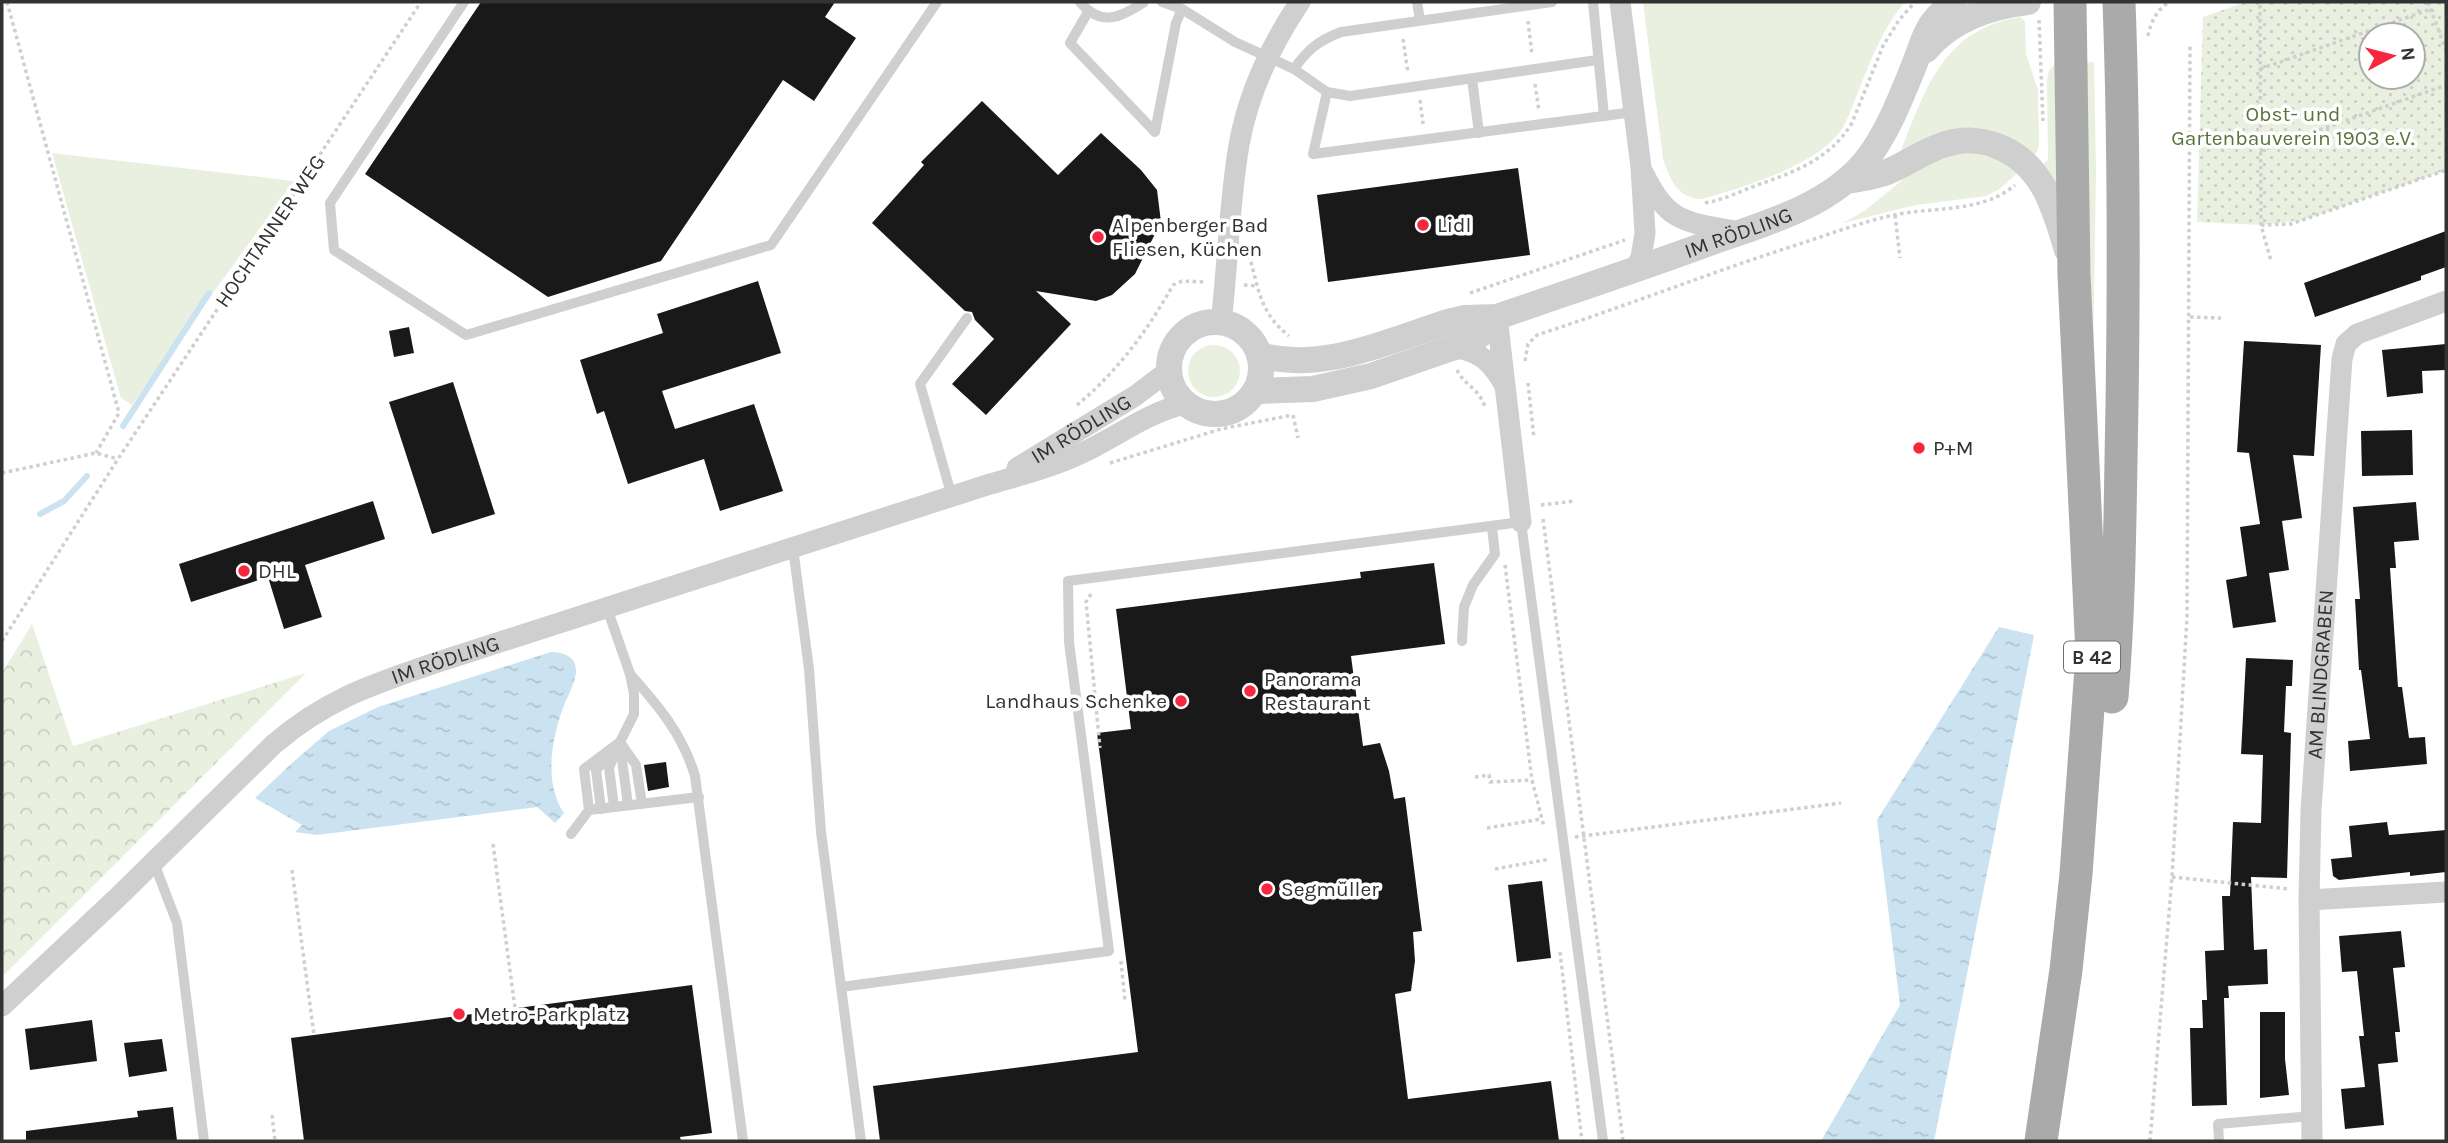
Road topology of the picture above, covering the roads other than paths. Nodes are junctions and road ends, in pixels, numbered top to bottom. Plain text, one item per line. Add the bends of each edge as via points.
1 (464, 2) edge
2 (937, 2) edge
3 (1080, 2) edge
4 (1144, 2) edge
5 (1161, 2) edge
6 (1300, 2) edge
7 (1417, 2) edge
8 (1552, 2) edge
9 (1593, 2) edge
10 (1620, 2) edge
11 (1954, 2) edge
12 (2070, 2) edge
13 (2119, 2) edge
14 (1182, 9) junction
15 (2033, 9) edge
16 (1088, 12) junction
17 (1420, 20) junction
18 (1268, 57) junction
19 (1597, 60) junction
20 (1914, 65) junction
21 (1294, 69) junction
22 (1472, 79) junction
23 (1327, 92) junction
24 (1634, 112) junction
25 (1604, 116) junction
26 (1479, 133) junction
27 (1641, 167) junction
28 (1845, 181) junction
29 (1740, 232) junction
30 (1633, 271) junction
31 (2074, 275) junction
32 (2446, 300) edge
33 (1497, 317) junction
34 (967, 318) dead end
35 (1221, 323) junction
36 (1259, 355) junction
37 (1455, 355) junction
38 (1168, 371) junction
39 (1505, 386) junction
40 (1255, 391) junction
41 (1184, 404) junction
42 (990, 484) junction
43 (953, 497) junction
44 (1521, 522) junction
45 (1492, 527) junction
46 (793, 548) junction
47 (607, 608) junction
48 (1462, 641) dead end
49 (630, 674) junction
50 (657, 705) junction
51 (634, 714) junction
52 (620, 742) junction
53 (699, 797) junction
54 (642, 804) junction
55 (628, 806) junction
56 (614, 807) junction
57 (595, 810) junction
58 (571, 834) dead end
59 (154, 863) junction
60 (2446, 892) edge
61 (2309, 895) junction
62 (841, 987) junction
63 (2, 1006) edge
64 (2312, 1116) junction
65 (204, 1141) edge
66 (743, 1141) edge
67 (861, 1141) edge
68 (1603, 1141) edge
69 (2041, 1141) edge
70 (2063, 1141) edge
71 (2219, 1141) edge
72 (2312, 1141) edge

1 - 2 lane via 330,203 334,250 466,335 771,245
3 - 16 lane
4 - 16 lane via 1110,18
5 - 14 lane
6 - 18 street
7 - 17 lane
8 - 17 lane
9 - 19 lane
10 - 24 street
11 - 20 street, IM RÖDLING via 1928,27
12 - 31 main road, B 42
13 - 70 main road, B 42 via 2123,201 2119,593 2092,912
14 - 16 lane via 1155,132 1070,43
14 - 18 lane
15 - 20 street, IM RÖDLING via 1986,11 1955,25
17 - 21 lane via 1341,32 1320,41
18 - 21 lane
18 - 35 street via 1239,145
19 - 22 lane
19 - 25 lane
20 - 28 street, IM RÖDLING via 1874,149
21 - 23 lane
22 - 23 lane via 1350,96
22 - 26 lane
23 - 26 lane via 1313,155
24 - 25 lane
24 - 27 street
25 - 26 lane
27 - 29 street via 1656,197 1670,212 1681,219
27 - 30 street via 1644,233 1641,258
28 - 29 street, IM RÖDLING via 1811,204
28 - 31 street via 1886,172 1935,148 1963,141 1994,144 2014,153 2042,181
29 - 30 street, IM RÖDLING
30 - 33 street, IM RÖDLING
31 - 69 main road, B 42 via 2091,688 2067,957
32 - 61 street, AM BLINDGRABEN via 2366,329 2351,338 2344,351 2313,761
33 - 36 street, IM RÖDLING via 1448,322 1325,359 1293,362
33 - 37 street, IM RÖDLING
33 - 39 street
34 - 43 lane via 920,384
35 - 36 street via 1244,333
35 - 38 street via 1198,325 1179,339
36 - 40 street
37 - 39 street via 1466,349 1482,356
37 - 40 street, IM RÖDLING via 1346,383
38 - 41 street
38 - 42 street, IM RÖDLING
39 - 44 street
40 - 41 street via 1236,410 1222,414 1209,415
41 - 42 street, IM RÖDLING via 1071,458
42 - 43 street, IM RÖDLING
43 - 46 street, IM RÖDLING
44 - 45 lane
44 - 68 lane
45 - 48 lane via 1495,554 1464,607
45 - 62 lane via 1068,581 1069,642 1108,951
46 - 47 street, IM RÖDLING
46 - 62 lane
47 - 49 lane
47 - 59 street, IM RÖDLING via 390,679 329,704 274,744
49 - 50 lane
49 - 51 lane
50 - 51 lane
50 - 53 lane via 688,753
51 - 52 lane
52 - 54 lane via 636,765
52 - 55 lane
52 - 56 lane via 609,768
52 - 57 lane via 584,769
53 - 54 lane
53 - 66 lane
54 - 55 lane
55 - 56 lane
56 - 57 lane
57 - 58 lane
59 - 63 street, IM RÖDLING
59 - 65 lane via 177,923
60 - 61 street
61 - 64 street, AM BLINDGRABEN
62 - 67 lane
64 - 71 lane via 2218,1124
64 - 72 street, AM BLINDGRABEN

